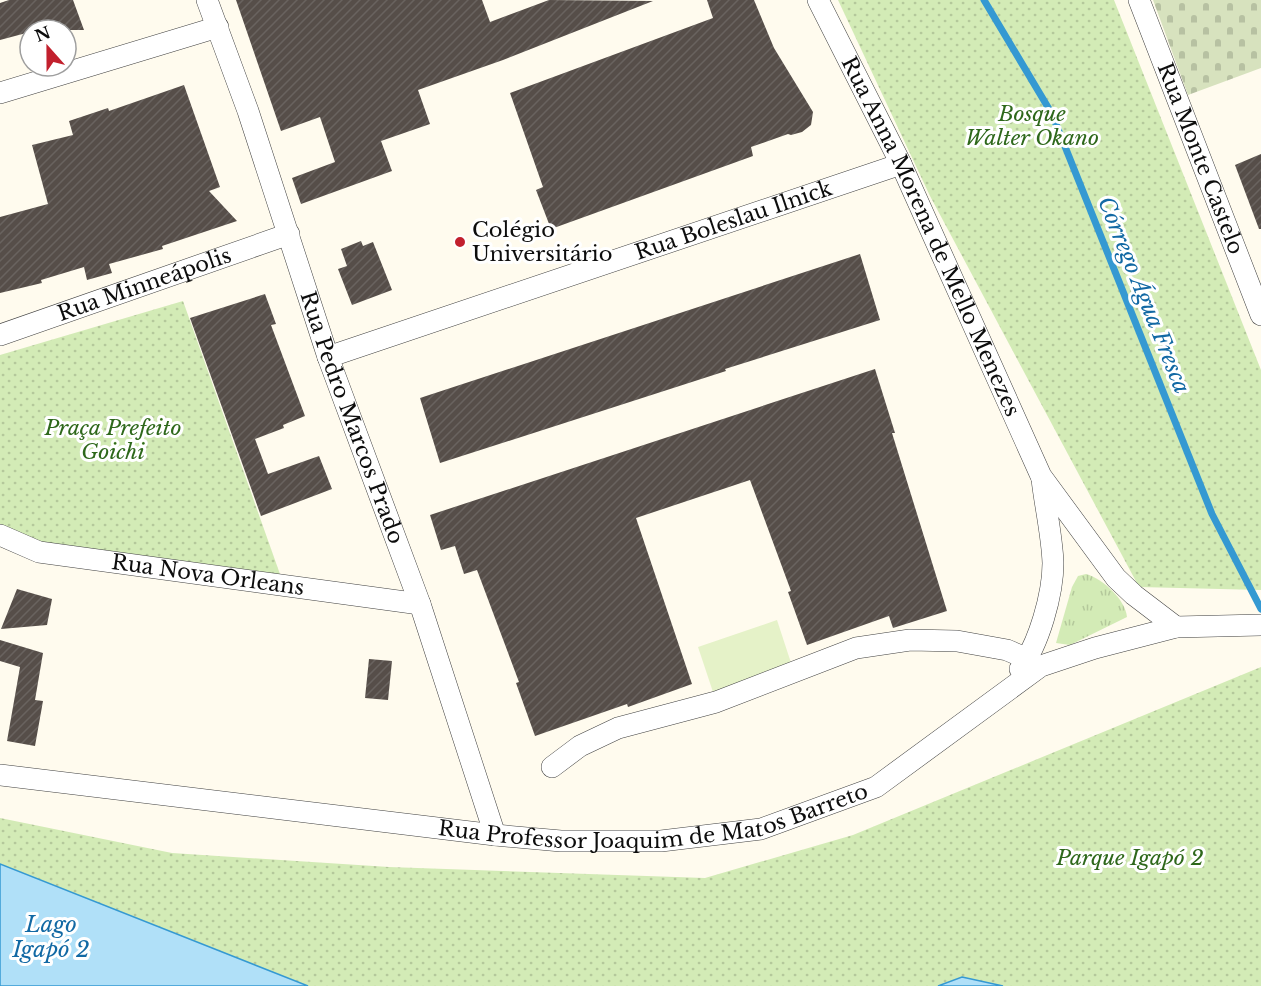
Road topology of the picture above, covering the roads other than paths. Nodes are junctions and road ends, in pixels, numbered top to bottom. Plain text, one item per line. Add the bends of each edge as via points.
1 (207, 0) edge
2 (818, 0) edge
3 (1139, 0) edge
4 (218, 27) junction
5 (0, 93) edge
6 (902, 164) junction
7 (289, 234) junction
8 (1261, 315) edge
9 (0, 335) edge
10 (327, 357) junction
11 (1041, 476) junction
12 (0, 535) edge
13 (420, 604) junction
14 (1261, 625) edge
15 (1176, 627) junction
16 (1028, 659) junction
17 (997, 698) junction
18 (552, 768) dead end
19 (0, 775) edge
20 (495, 835) junction

1 - 4 street, Rua Pedro Marcos Prado
2 - 6 street, Rua Anna Morena de Mello Menezes
3 - 8 street, Rua Monte Castelo
4 - 5 street
4 - 7 street, Rua Pedro Marcos Prado
6 - 10 street, Rua Boleslau Ilnick
6 - 11 street, Rua Anna Morena de Mello Menezes
7 - 9 street, Rua Minneápolis
7 - 10 street, Rua Pedro Marcos Prado
10 - 13 street, Rua Pedro Marcos Prado
11 - 15 street via 1116,578
11 - 16 street via 1053,562 1042,622
12 - 13 street, Rua Nova Orleans via 39,552
13 - 20 street, Rua Pedro Marcos Prado
14 - 15 street, Rua Professor Joaquim de Matos Barreto
15 - 17 street, Rua Professor Joaquim de Matos Barreto via 1041,666
16 - 17 street
16 - 18 street via 1007,650 957,641 910,640 855,648 716,702 618,728 580,746
17 - 20 street, Rua Professor Joaquim de Matos Barreto via 876,788 761,829 661,841 561,841
19 - 20 street, Rua Professor Joaquim de Matos Barreto

